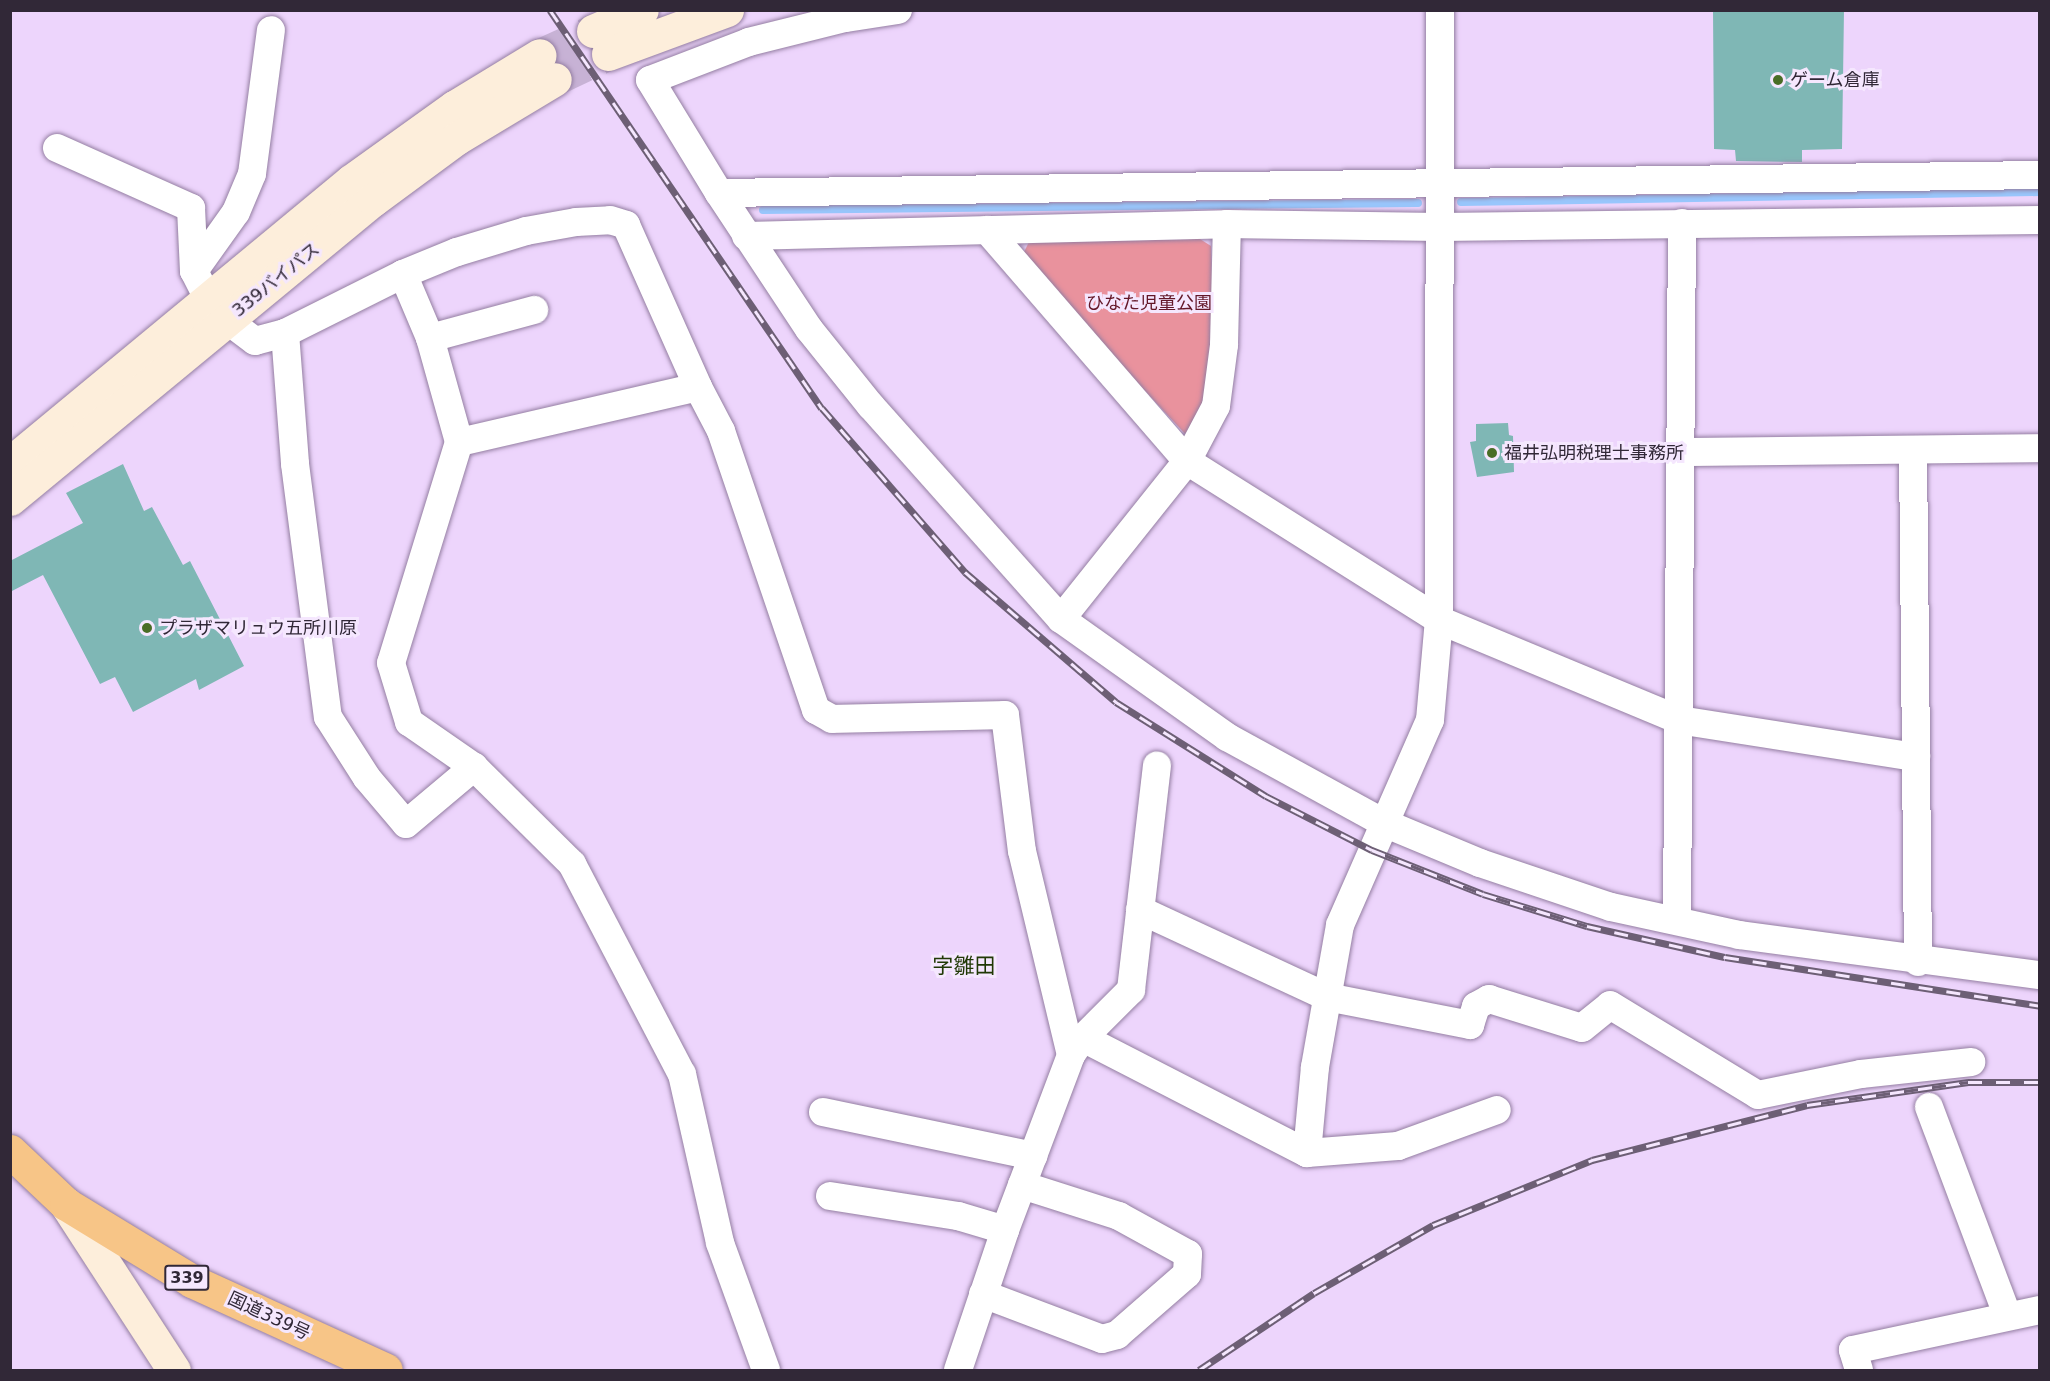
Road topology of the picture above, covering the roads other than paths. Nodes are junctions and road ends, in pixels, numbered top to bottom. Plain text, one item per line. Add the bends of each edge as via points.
1 (642, 10) edge
2 (728, 10) edge
3 (898, 10) edge
4 (1440, 10) edge
5 (271, 30) dead end
6 (548, 67) tunnel mouth
7 (57, 148) dead end
8 (2040, 175) edge
9 (1440, 183) junction
10 (719, 193) junction
11 (2040, 220) edge
12 (1682, 223) junction
13 (1227, 224) junction
14 (1440, 227) junction
15 (987, 230) junction
16 (746, 236) junction
17 (194, 271) junction
18 (402, 274) junction
19 (218, 310) junction
20 (534, 310) dead end
21 (285, 333) junction
22 (430, 338) junction
23 (698, 387) junction
24 (459, 442) junction
25 (2040, 448) edge
26 (1913, 450) junction
27 (1681, 452) junction
28 (1187, 460) junction
29 (10, 463) edge
30 (10, 499) edge
31 (1061, 619) junction
32 (1439, 620) junction
33 (1679, 720) junction
34 (1916, 757) junction
35 (1157, 765) dead end
36 (474, 767) junction
37 (1384, 823) junction
38 (1140, 910) junction
39 (1677, 920) junction
40 (1918, 962) junction
41 (2040, 975) edge
42 (1327, 998) junction
43 (1077, 1047) junction
44 (1971, 1062) dead end
45 (1929, 1107) dead end
46 (1497, 1110) dead end
47 (823, 1112) dead end
48 (10, 1150) edge
49 (1307, 1152) junction
50 (1033, 1156) junction
51 (1022, 1185) junction
52 (830, 1196) dead end
53 (66, 1204) junction
54 (1005, 1230) junction
55 (983, 1294) junction
56 (2040, 1310) edge
57 (2007, 1315) junction
58 (174, 1371) edge
59 (386, 1371) edge
60 (766, 1371) edge
61 (958, 1371) edge
62 (1859, 1371) edge

1 - 2 street via 600,42
3 - 10 street via 845,18 749,42 650,80
4 - 9 street
5 - 17 street via 252,174 236,212
6 - 19 street, 339バイパス via 432,157
7 - 17 street via 191,208
8 - 9 street
9 - 10 street
9 - 14 street
10 - 16 street
11 - 12 street
12 - 14 street
12 - 27 street
13 - 14 street
13 - 15 street
13 - 28 street via 1224,345 1216,406
14 - 32 street
15 - 16 street
15 - 28 street
16 - 31 street via 809,329 871,406
17 - 19 street
18 - 21 street
18 - 22 street
18 - 23 street via 526,231 610,220 626,225
19 - 21 street via 255,340
19 - 29 street
19 - 30 street, 339バイパス
20 - 22 street
21 - 36 street via 295,464 328,717 368,778 406,824
22 - 24 street
23 - 24 street
23 - 43 street via 721,431 816,710 832,719 1005,715 1022,851
24 - 36 street via 391,663 409,722
25 - 26 street
26 - 27 street
26 - 34 street
27 - 33 street
28 - 31 street
28 - 32 street
31 - 37 street via 1227,737
32 - 33 street
32 - 37 street via 1430,720
33 - 34 street
33 - 39 street
34 - 40 street
35 - 38 street
36 - 60 street via 572,864 682,1074 720,1243
37 - 39 street via 1524,879 1611,907
37 - 42 street via 1340,925
38 - 42 street
38 - 43 street via 1131,990
39 - 40 street via 1739,935
40 - 41 street
42 - 44 street via 1470,1025 1476,1005 1489,999 1582,1028 1610,1005 1758,1095 1861,1074
42 - 49 street via 1315,1067
43 - 49 street
43 - 50 street
45 - 57 street
46 - 49 street via 1398,1146
47 - 50 street
48 - 53 highway, 国道339号 / 339
50 - 51 street
51 - 54 street
51 - 55 street via 1119,1216 1188,1254 1187,1274 1117,1335 1102,1339
52 - 54 street via 958,1216
53 - 58 street
53 - 59 highway, 国道339号 / 339 via 192,1281
54 - 55 street
55 - 61 street
56 - 57 street
57 - 62 street via 1853,1350

